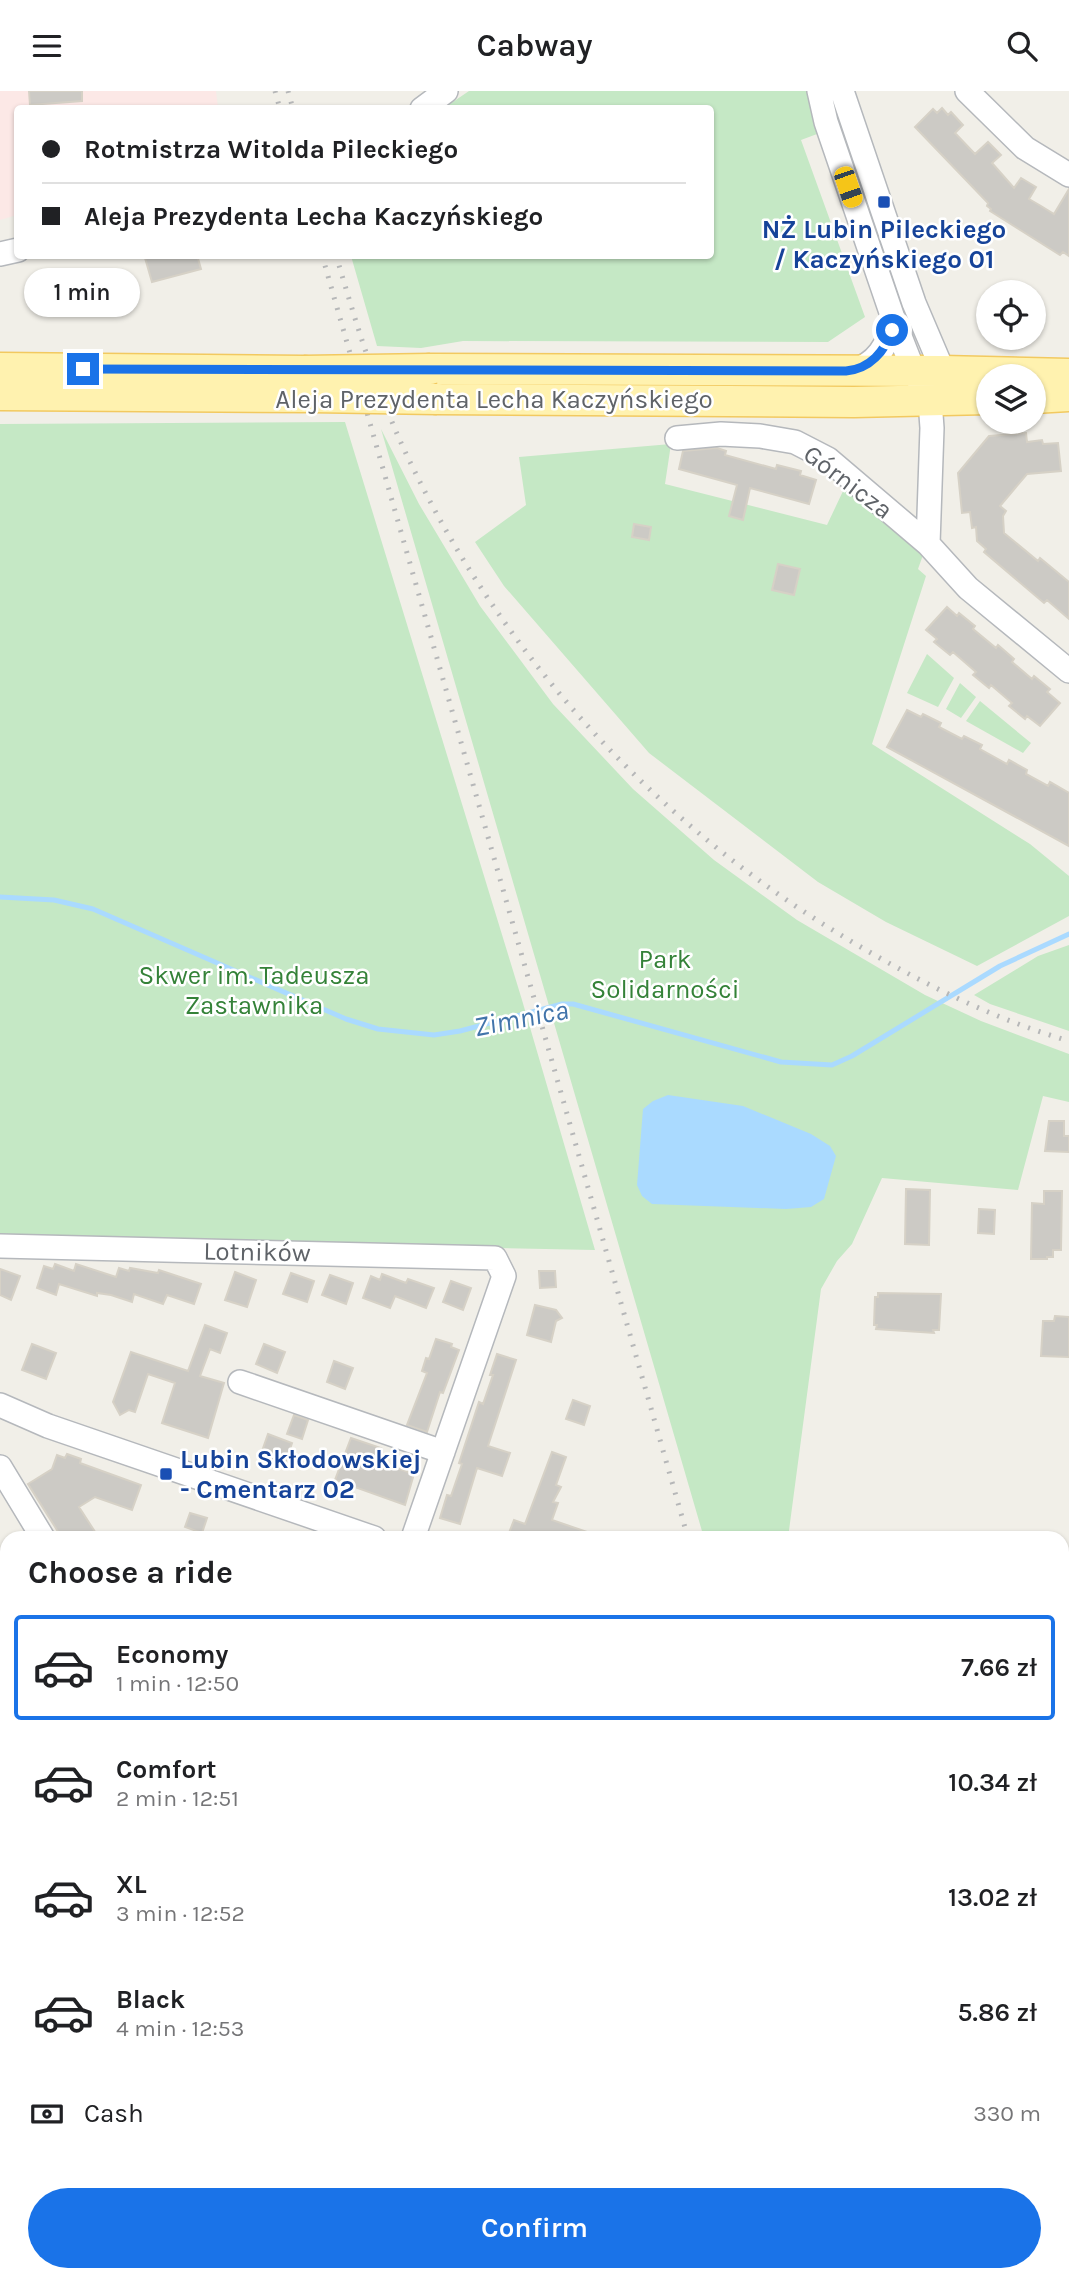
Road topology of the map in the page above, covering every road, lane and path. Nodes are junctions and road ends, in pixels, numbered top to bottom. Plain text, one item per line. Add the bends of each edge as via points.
1 (446, 91) edge
2 (819, 91) edge
3 (842, 91) edge
4 (967, 91) edge
5 (427, 105) edge
6 (1069, 175) edge
7 (894, 321) junction
8 (0, 368) edge
9 (846, 371) junction
10 (928, 371) junction
11 (1069, 374) edge
12 (308, 384) junction
13 (0, 395) edge
14 (1069, 396) edge
15 (1046, 397) edge
16 (976, 399) edge
17 (930, 401) junction
18 (677, 438) dead end
19 (928, 544) junction
20 (1069, 671) edge
21 (0, 1246) edge
22 (240, 1382) dead end
23 (0, 1405) edge
24 (443, 1452) junction
25 (0, 1467) edge
26 (39, 1531) edge
27 (354, 1531) edge
28 (415, 1531) edge

1 - 5 street
2 - 7 street
3 - 10 street via 914,303
4 - 6 street via 1025,148
7 - 9 street via 878,355 860,368
7 - 10 street
8 - 12 main road, Aleja Prezydenta Lecha Kaczyńskiego
9 - 10 main road, Aleja Prezydenta Lecha Kaczyńskiego
9 - 12 main road, Aleja Prezydenta Lecha Kaczyńskiego, bridge via 430,369
10 - 11 main road, Aleja Prezydenta Lecha Kaczyńskiego
10 - 17 street
12 - 13 main road, Aleja Prezydenta Lecha Kaczyńskiego
12 - 17 main road, Aleja Prezydenta Lecha Kaczyńskiego, bridge via 437,399
14 - 15 main road
16 - 17 main road, Aleja Prezydenta Lecha Kaczyńskiego
17 - 19 street, Górnicza
18 - 19 street, Górnicza via 721,434 795,442 828,459
19 - 20 street, Górnicza via 968,587
21 - 24 street, Lotników via 495,1258 504,1276
22 - 24 street
23 - 27 street via 48,1426
24 - 28 street
25 - 26 street

